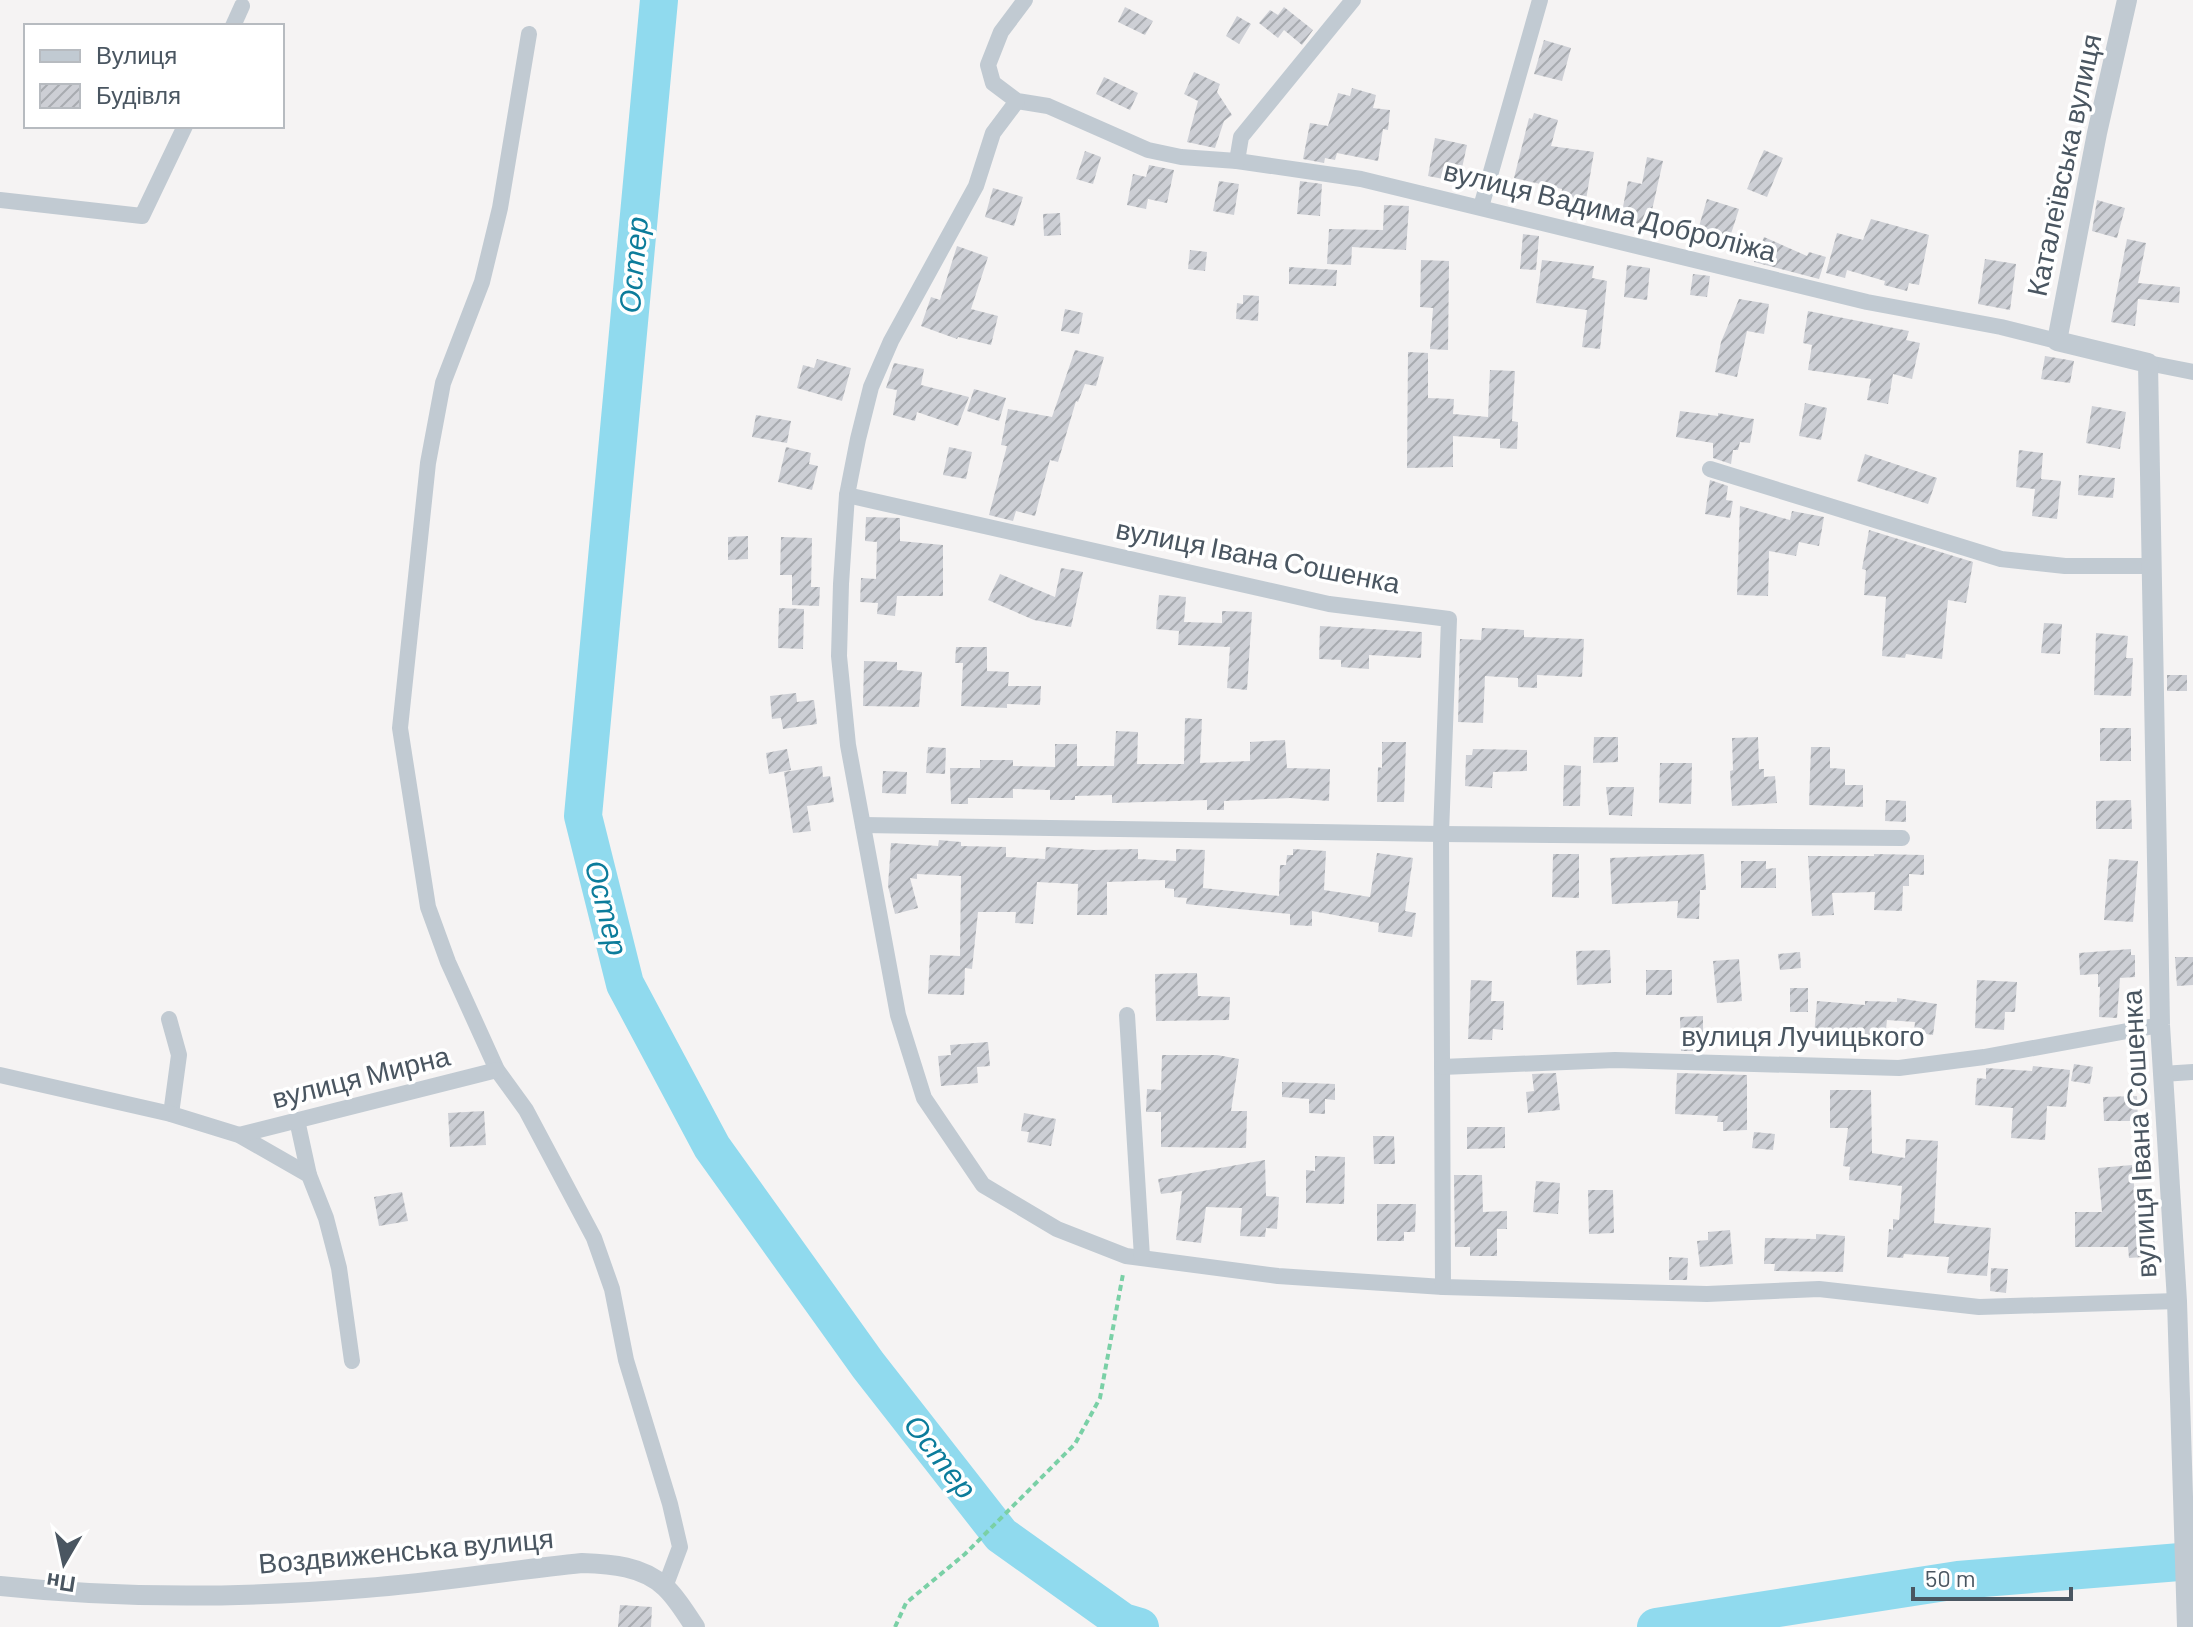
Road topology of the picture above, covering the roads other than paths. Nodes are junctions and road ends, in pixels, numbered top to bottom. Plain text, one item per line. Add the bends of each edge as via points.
1 (1025, 0) edge
2 (1353, 0) edge
3 (1540, 0) edge
4 (2127, 0) edge
5 (242, 6) dead end
6 (234, 24) edge
7 (529, 34) dead end
8 (1017, 101) junction
9 (184, 128) edge
10 (1237, 161) junction
11 (0, 200) edge
12 (1481, 207) junction
13 (2057, 341) junction
14 (2148, 363) junction
15 (2193, 372) edge
16 (1710, 469) dead end
17 (847, 495) junction
18 (2152, 566) junction
19 (863, 825) junction
20 (1441, 834) junction
21 (1902, 838) dead end
22 (1127, 1015) dead end
23 (169, 1019) dead end
24 (2160, 1025) junction
25 (1442, 1067) junction
26 (497, 1070) junction
27 (2193, 1072) edge
28 (2162, 1074) junction
29 (0, 1075) edge
30 (171, 1114) junction
31 (297, 1120) junction
32 (239, 1135) junction
33 (309, 1175) junction
34 (1134, 1256) junction
35 (1443, 1287) junction
36 (2177, 1301) junction
37 (352, 1361) dead end
38 (0, 1586) edge
39 (665, 1587) junction
40 (2187, 1624) edge
41 (695, 1627) edge

1 - 8 street via 1001,32 988,65 993,83
2 - 10 street via 1241,137
3 - 12 street
4 - 13 street, Каталеївська вулиця
5 - 6 street
7 - 26 street via 496,223 482,282 443,383 428,463 400,728 428,907
8 - 10 street, вулиця Вадима Доброліжа via 1048,106 1148,150
8 - 17 street, вулиця Івана Сошенка via 993,133 976,186 871,387
9 - 11 street via 142,216
10 - 12 street, вулиця Вадима Доброліжа via 1361,179
12 - 13 street, вулиця Вадима Доброліжа via 1867,302
13 - 14 street, вулиця Вадима Доброліжа
14 - 15 street, вулиця Вадима Доброліжа
14 - 18 street, вулиця Івана Сошенка
16 - 18 street via 2001,559 2065,566
17 - 19 street, вулиця Івана Сошенка via 839,656
17 - 20 street, вулиця Івана Сошенка via 1329,604 1449,619
18 - 24 street, вулиця Івана Сошенка
19 - 20 street
19 - 34 street, вулиця Івана Сошенка via 898,1015 924,1098 983,1185 1057,1229
20 - 21 street
20 - 25 street, вулиця Івана Сошенка
22 - 34 street
23 - 30 street via 179,1055
24 - 25 street, вулиця Лучицького via 1899,1068 1615,1060
24 - 28 street, вулиця Івана Сошенка
25 - 35 street, вулиця Івана Сошенка
26 - 31 street, вулиця Мирна
26 - 39 street via 526,1110 594,1238 612,1289 626,1360 680,1547
27 - 28 street
28 - 36 street, вулиця Івана Сошенка
29 - 30 street
30 - 32 street
31 - 32 street, вулиця Мирна
31 - 33 street
32 - 33 street
33 - 37 street via 339,1268
34 - 35 street, вулиця Івана Сошенка via 1278,1276
35 - 36 street, вулиця Івана Сошенка via 1707,1294 1819,1289 1979,1307
36 - 40 street
38 - 39 street, Воздвиженська вулиця via 118,1594 286,1593 582,1563 640,1571
39 - 41 street, Воздвиженська вулиця

